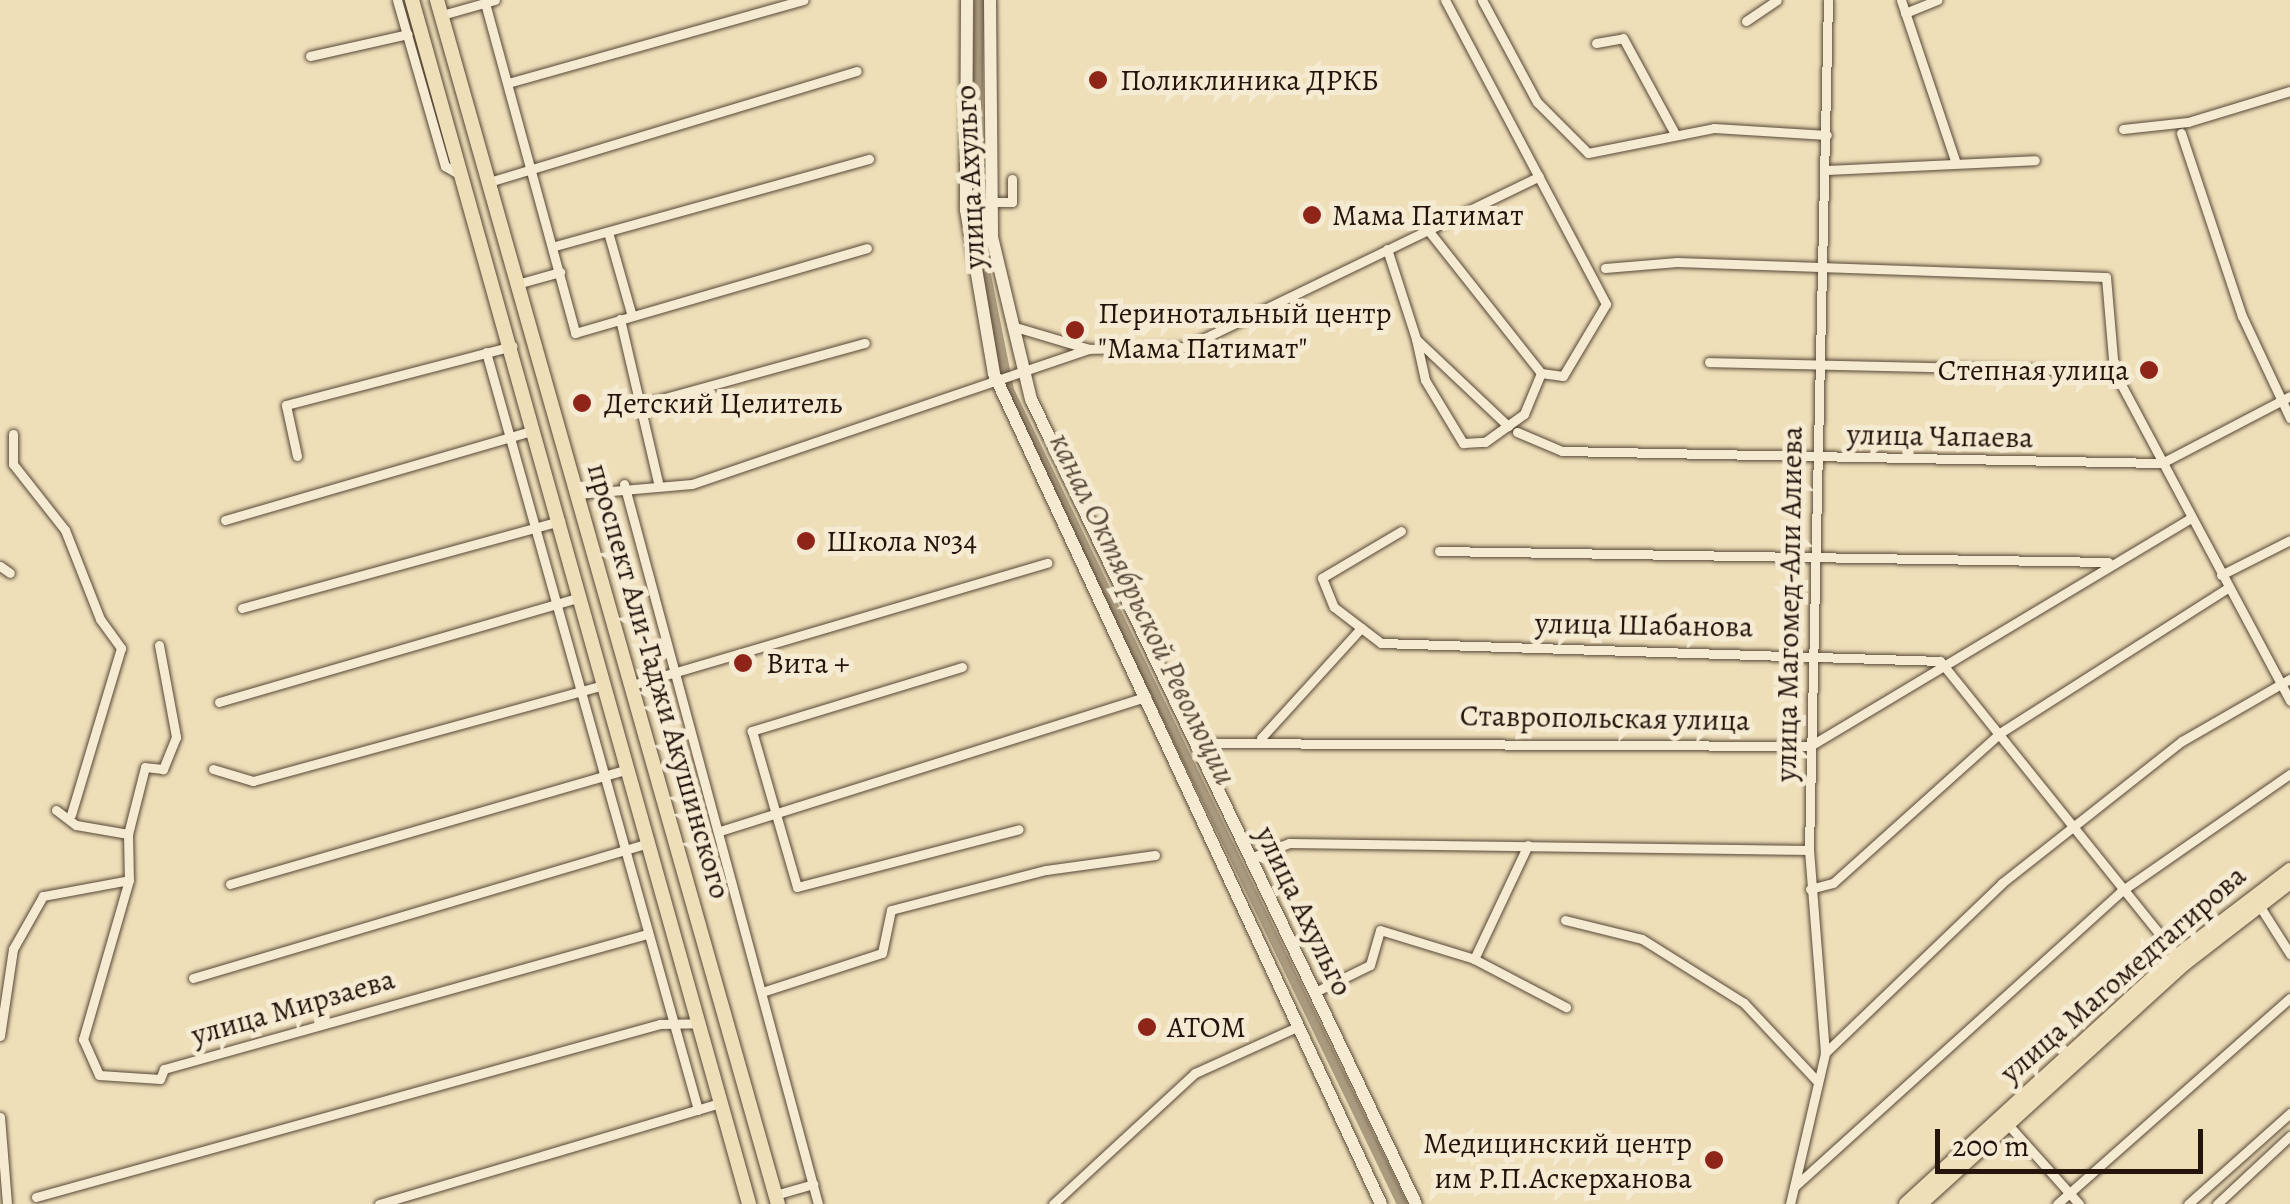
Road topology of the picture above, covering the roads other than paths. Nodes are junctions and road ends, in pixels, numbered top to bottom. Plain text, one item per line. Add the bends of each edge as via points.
1 (397, 0) edge
2 (412, 0) edge
3 (804, 0) edge
4 (967, 0) edge
5 (990, 0) edge
6 (1445, 0) edge
7 (1482, 0) edge
8 (1777, 0) edge
9 (1828, 0) edge
10 (1901, 0) edge
11 (1938, 0) edge
12 (490, 2) edge
13 (439, 8) edge
14 (1905, 13) junction
15 (1746, 21) dead end
16 (414, 33) junction
17 (1596, 42) dead end
18 (310, 56) dead end
19 (857, 71) dead end
20 (508, 83) junction
21 (2290, 92) edge
22 (2123, 130) dead end
23 (1674, 132) junction
24 (2180, 133) dead end
25 (1827, 134) junction
26 (869, 159) dead end
27 (2035, 160) dead end
28 (1956, 163) junction
29 (532, 169) junction
30 (1826, 170) junction
31 (488, 175) junction
32 (1539, 176) junction
33 (463, 177) junction
34 (1012, 179) dead end
35 (990, 202) junction
36 (1428, 230) junction
37 (608, 232) junction
38 (555, 246) junction
39 (867, 248) dead end
40 (1387, 249) junction
41 (1823, 266) junction
42 (1605, 268) dead end
43 (560, 272) junction
44 (517, 284) junction
45 (632, 316) junction
46 (620, 319) junction
47 (1008, 324) junction
48 (1416, 340) junction
49 (865, 342) dead end
50 (512, 346) junction
51 (1089, 349) junction
52 (486, 352) junction
53 (1709, 362) dead end
54 (1819, 363) junction
55 (1018, 368) junction
56 (2114, 370) junction
57 (1540, 373) junction
58 (994, 374) junction
59 (2286, 398) edge
60 (643, 404) junction
61 (2290, 418) edge
62 (1513, 429) junction
63 (534, 430) junction
64 (13, 434) dead end
65 (510, 441) junction
66 (297, 456) dead end
67 (1818, 459) junction
68 (2162, 463) junction
69 (624, 484) junction
70 (659, 486) junction
71 (577, 494) junction
72 (2190, 518) junction
73 (225, 520) dead end
74 (560, 521) junction
75 (533, 528) junction
76 (1402, 531) dead end
77 (2290, 540) edge
78 (1439, 551) dead end
79 (1816, 556) junction
80 (2111, 562) junction
81 (1047, 563) dead end
82 (0, 566) edge
83 (10, 573) dead end
84 (2221, 575) junction
85 (2228, 588) junction
86 (581, 596) junction
87 (555, 604) junction
88 (242, 608) dead end
89 (1362, 628) junction
90 (158, 645) dead end
91 (1812, 654) junction
92 (1940, 661) junction
93 (962, 667) dead end
94 (677, 671) junction
95 (2286, 682) edge
96 (604, 685) junction
97 (632, 685) junction
98 (579, 692) junction
99 (1146, 698) junction
100 (2290, 701) edge
101 (219, 702) dead end
102 (2000, 733) junction
103 (1261, 738) junction
104 (1196, 743) junction
105 (1810, 746) junction
106 (212, 769) dead end
107 (628, 769) junction
108 (2290, 774) edge
109 (603, 776) junction
110 (56, 810) dead end
111 (72, 815) junction
112 (776, 815) junction
113 (2072, 827) junction
114 (1019, 829) dead end
115 (720, 832) junction
116 (128, 834) junction
117 (649, 843) junction
118 (1528, 845) junction
119 (624, 850) junction
120 (1809, 850) junction
121 (1155, 855) dead end
122 (1250, 858) junction
123 (2290, 870) edge
124 (129, 880) junction
125 (2290, 882) edge
126 (230, 884) dead end
127 (1810, 889) junction
128 (2120, 892) junction
129 (2254, 899) junction
130 (1565, 920) dead end
131 (647, 934) junction
132 (706, 951) junction
133 (2290, 954) edge
134 (682, 958) junction
135 (1474, 959) junction
136 (2180, 960) junction
137 (193, 978) dead end
138 (762, 992) junction
139 (1316, 992) junction
140 (2290, 998) edge
141 (1566, 1007) dead end
142 (700, 1023) junction
143 (672, 1024) junction
144 (1300, 1026) junction
145 (0, 1036) edge
146 (1825, 1052) junction
147 (1816, 1081) junction
148 (722, 1103) junction
149 (698, 1110) junction
150 (2290, 1114) edge
151 (0, 1116) edge
152 (2005, 1121) junction
153 (2290, 1136) edge
154 (813, 1184) junction
155 (1794, 1188) junction
156 (2069, 1193) junction
157 (36, 1198) dead end
158 (776, 1200) edge
159 (7, 1204) edge
160 (379, 1204) edge
161 (749, 1204) edge
162 (818, 1204) edge
163 (1053, 1204) edge
164 (1382, 1204) edge
165 (1416, 1204) edge
166 (1790, 1204) edge
167 (1906, 1204) edge
168 (1920, 1204) edge
169 (2057, 1204) edge
170 (2079, 1204) edge
171 (2188, 1204) edge
172 (2217, 1204) edge

1 - 16 street
2 - 16 main road, проспект Али-Гаджи Акушинского
3 - 20 street
4 - 58 main road via 966,210
5 - 35 main road, улица Ахульго
6 - 32 street
7 - 23 street via 1537,102 1588,152
8 - 15 street
9 - 25 street, улица Магомед-Али Алиева
10 - 14 street
11 - 14 street
12 - 13 street
12 - 20 street
13 - 31 main road, проспект Али-Гаджи Акушинского
14 - 28 street
16 - 18 street
16 - 33 main road, проспект Али-Гаджи Акушинского
17 - 23 street via 1623,38
19 - 29 street
20 - 29 street
21 - 22 street via 2188,122
23 - 25 street via 1746,126
24 - 59 street via 2242,316
25 - 30 street, улица Магомед-Али Алиева
26 - 37 street
27 - 28 street
28 - 30 street
29 - 31 street
29 - 38 street
30 - 41 street, улица Магомед-Али Алиева
31 - 33 main road via 477,162
31 - 44 main road, проспект Али-Гаджи Акушинского
32 - 36 street
32 - 57 street via 1606,304 1563,376
33 - 50 main road, проспект Али-Гаджи Акушинского
34 - 35 street via 1012,202
35 - 47 main road, улица Ахульго
36 - 40 street
36 - 57 street
37 - 38 street
37 - 45 street
38 - 43 street
39 - 45 street
40 - 48 street
40 - 51 street via 1186,347
41 - 42 street
41 - 54 street, улица Магомед-Али Алиева
41 - 56 street via 2106,277
43 - 44 street
43 - 46 street via 574,333
44 - 71 main road, проспект Али-Гаджи Акушинского
45 - 46 street
46 - 60 street
47 - 51 street
47 - 55 main road, улица Ахульго
48 - 62 street
48 - 62 street via 1425,380 1462,443
49 - 60 street
50 - 52 street
50 - 63 main road, проспект Али-Гаджи Акушинского
51 - 55 street
52 - 65 street
52 - 66 street via 286,404
53 - 54 street
54 - 56 street
54 - 67 street, улица Магомед-Али Алиева
55 - 58 street
55 - 104 main road, улица Ахульго
56 - 68 street
57 - 62 street via 1535,398
58 - 70 street via 884,424
58 - 99 main road
59 - 61 street
59 - 68 street, улица Чапаева
60 - 70 street
62 - 67 street, улица Чапаева via 1562,451
63 - 65 street
63 - 74 main road, проспект Али-Гаджи Акушинского
64 - 111 street via 13,464 65,530 100,619 121,648
65 - 73 street
65 - 75 street
67 - 68 street, улица Чапаева
67 - 79 street, улица Магомед-Али Алиева
68 - 72 street
69 - 70 street
69 - 71 street
69 - 94 street
71 - 97 main road, проспект Али-Гаджи Акушинского
72 - 80 street
72 - 84 street
74 - 75 street
74 - 86 main road, проспект Али-Гаджи Акушинского
75 - 87 street
75 - 88 street
76 - 89 street, улица Шабанова via 1322,578 1334,607
77 - 84 street
78 - 79 street
79 - 80 street
79 - 91 street, улица Магомед-Али Алиева
80 - 92 street
81 - 94 street
82 - 83 street
84 - 85 street
85 - 95 street
85 - 102 street
86 - 87 street
86 - 96 main road, проспект Али-Гаджи Акушинского
87 - 98 street
87 - 101 street
89 - 91 street, улица Шабанова via 1381,643
89 - 103 street
90 - 116 street via 176,738 163,769 145,767
91 - 92 street, улица Шабанова
91 - 105 street, улица Магомед-Али Алиева
92 - 102 street
92 - 105 street
93 - 112 street via 752,731
94 - 97 street
94 - 115 street
95 - 100 street
95 - 113 street via 2182,742
96 - 98 street
96 - 107 main road, проспект Али-Гаджи Акушинского
97 - 132 main road, проспект Али-Гаджи Акушинского
98 - 106 street via 253,781
98 - 109 street
99 - 112 street
99 - 144 main road
102 - 113 street
102 - 127 street via 1833,883
103 - 104 street, Ставропольская улица
103 - 105 street, Ставропольская улица
104 - 122 main road, улица Ахульго
105 - 120 street, улица Магомед-Али Алиева
107 - 109 street
107 - 117 main road, проспект Али-Гаджи Акушинского
108 - 128 street
109 - 119 street
109 - 126 street
110 - 111 street
111 - 116 street via 76,824
112 - 114 street via 797,888
112 - 115 street
113 - 128 street
113 - 146 street
115 - 138 street
116 - 124 street
117 - 119 street
117 - 134 main road, проспект Али-Гаджи Акушинского
118 - 120 street
118 - 122 street via 1290,843
118 - 135 street
119 - 131 street
119 - 137 street
120 - 127 street, улица Магомед-Али Алиева
121 - 138 street via 1030,873 891,910 882,953
122 - 139 main road, улица Ахульго
123 - 129 main road, улица Магомедтагирова
124 - 131 street, улица Мирзаева via 83,1039 90,1065 111,1081 160,1079 168,1068
124 - 145 street via 43,896 13,950
125 - 129 main road, улица Магомедтагирова
127 - 146 street, улица Магомед-Али Алиева
128 - 136 street
128 - 155 street
129 - 133 street
129 - 136 main road, улица Магомедтагирова
130 - 147 street via 1642,938 1744,1003
131 - 143 street
132 - 134 main road via 702,962
132 - 158 main road, проспект Али-Гаджи Акушинского
134 - 142 main road, проспект Али-Гаджи Акушинского
135 - 139 street via 1380,930 1370,965
135 - 141 street
136 - 152 main road, улица Магомедтагирова
138 - 154 street
139 - 165 main road, улица Ахульго
140 - 156 street
142 - 143 street
142 - 148 main road, проспект Али-Гаджи Акушинского
143 - 149 street
143 - 157 street
144 - 163 street via 1196,1074
144 - 164 main road
146 - 147 street, улица Магомед-Али Алиева
147 - 155 street, улица Магомед-Али Алиева
148 - 149 street
148 - 161 main road, проспект Али-Гаджи Акушинского
149 - 160 street
150 - 171 street
151 - 159 street
152 - 156 street
152 - 167 main road, улица Магомедтагирова
152 - 168 main road, улица Магомедтагирова
153 - 172 street
154 - 158 street
154 - 162 street
155 - 166 street, улица Магомед-Али Алиева
156 - 169 street
156 - 170 street

